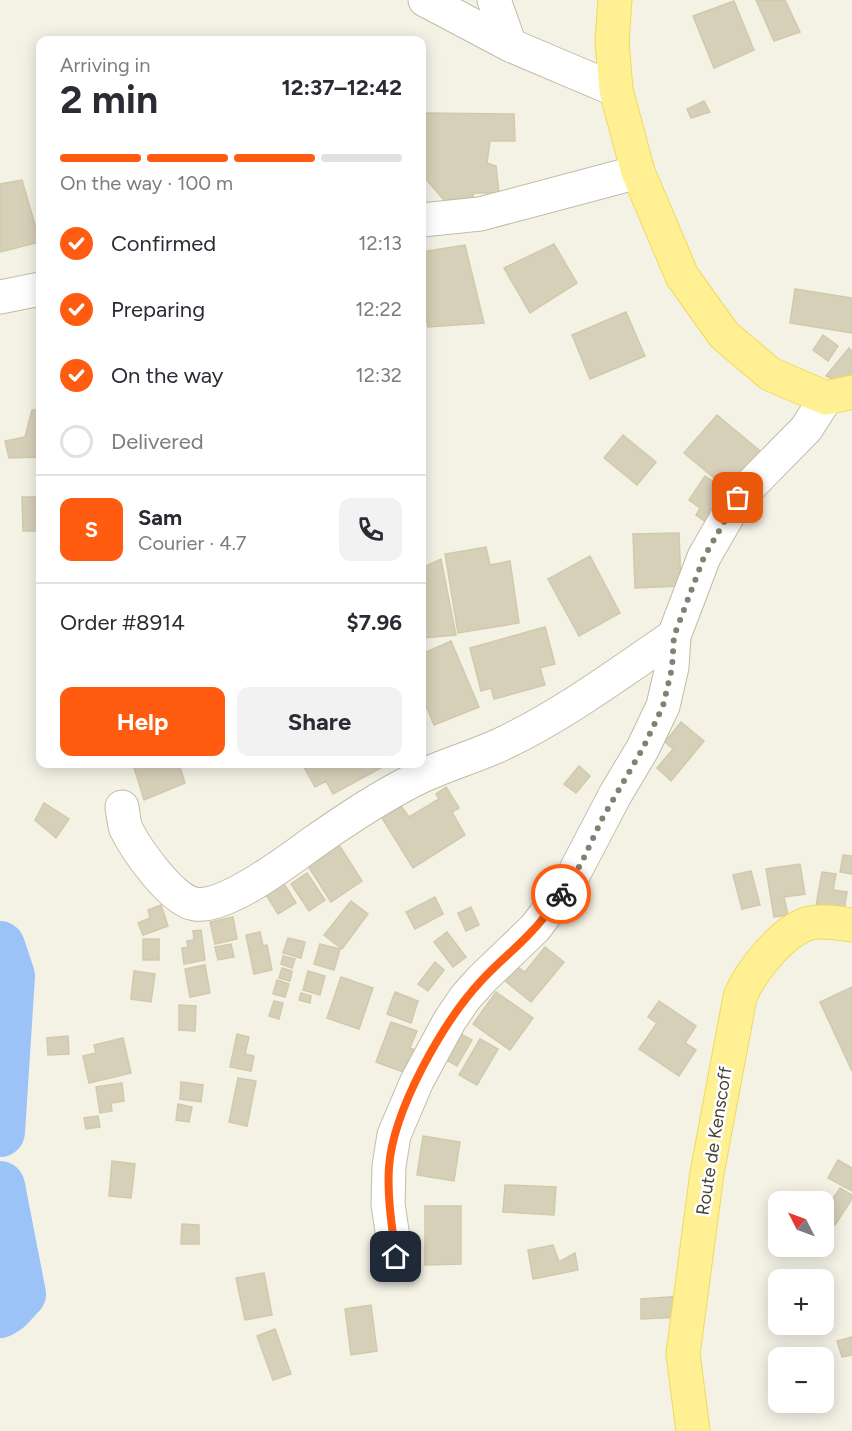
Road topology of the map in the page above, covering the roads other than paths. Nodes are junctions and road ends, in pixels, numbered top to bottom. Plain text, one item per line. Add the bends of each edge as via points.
1 (425, 0) edge
2 (494, 0) edge
3 (615, 0) edge
4 (510, 45) junction
5 (616, 90) junction
6 (638, 172) junction
7 (426, 220) edge
8 (36, 290) edge
9 (0, 297) edge
10 (839, 395) edge
11 (674, 636) junction
12 (122, 807) dead end
13 (852, 925) edge
14 (396, 1257) dead end
15 (693, 1431) edge

1 - 4 street
2 - 4 street
3 - 5 main road via 612,41
4 - 5 street
5 - 6 main road
6 - 7 street via 480,214
6 - 10 main road via 682,276 724,335 770,374
8 - 9 street
10 - 11 street via 738,498 704,557
11 - 12 street via 544,723 394,790 272,873 220,901 195,904 159,878 126,828
11 - 14 street via 663,706 581,864 535,928 482,979 455,1013 408,1100 394,1135 389,1166 388,1204
13 - 15 main road, Route de Kenscoff via 818,921 797,927 766,956 740,997 707,1173 683,1354

